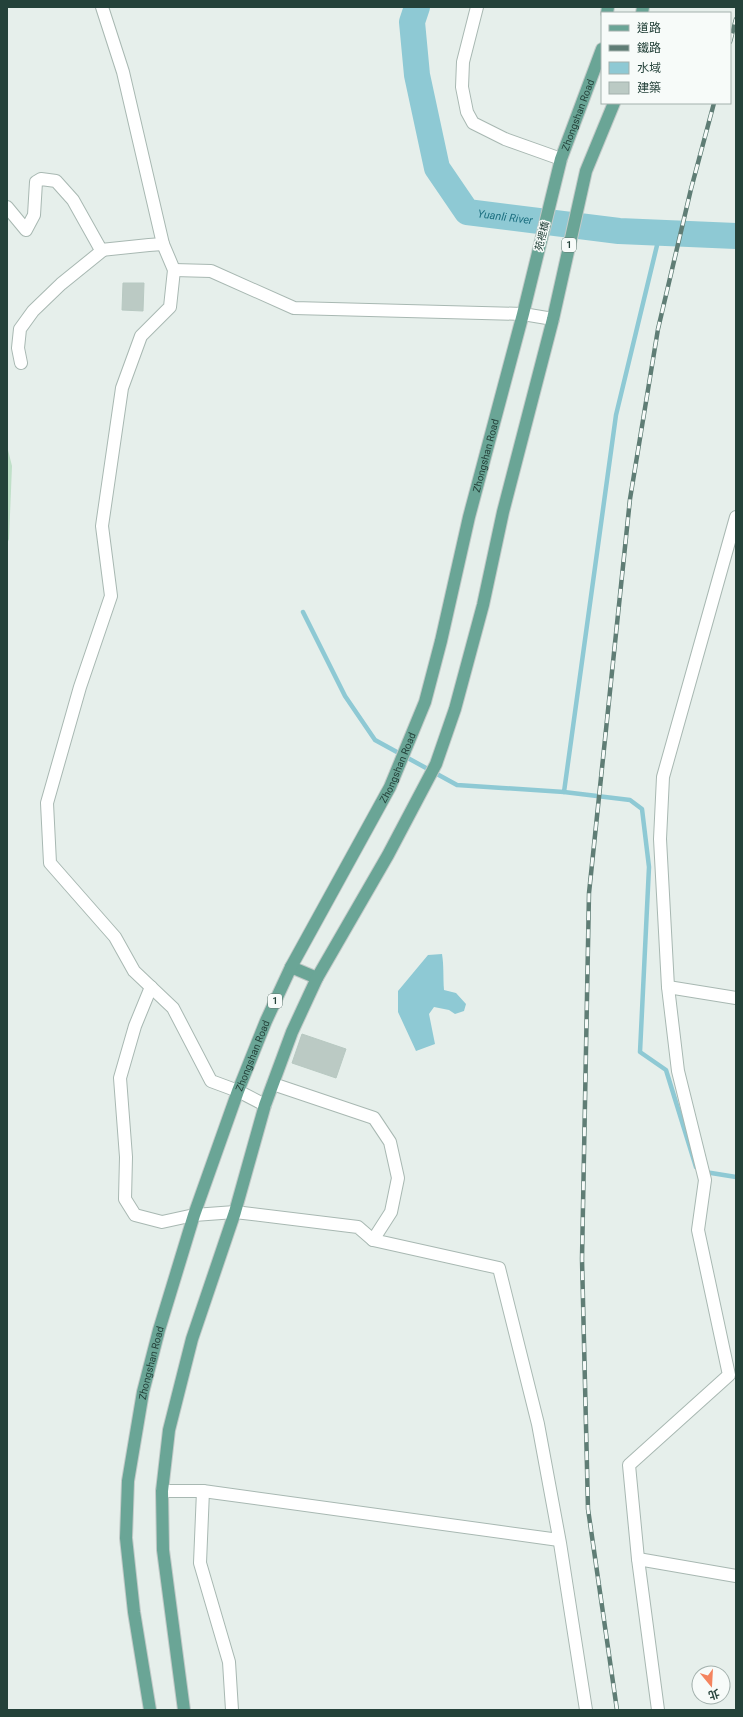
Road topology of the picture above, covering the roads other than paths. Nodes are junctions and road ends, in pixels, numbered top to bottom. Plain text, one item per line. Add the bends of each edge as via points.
1 (102, 7) edge
2 (478, 7) edge
3 (601, 52) edge
4 (614, 104) edge
5 (561, 158) junction
6 (7, 207) edge
7 (163, 244) junction
8 (103, 250) junction
9 (174, 270) junction
10 (523, 314) junction
11 (553, 319) junction
12 (20, 362) dead end
13 (736, 517) edge
14 (730, 555) edge
15 (291, 967) junction
16 (318, 978) junction
17 (151, 987) junction
18 (668, 987) junction
19 (736, 998) edge
20 (273, 1084) junction
21 (238, 1091) junction
22 (265, 1105) junction
23 (234, 1212) junction
24 (194, 1215) junction
25 (373, 1240) junction
26 (733, 1376) edge
27 (162, 1491) junction
28 (203, 1491) junction
29 (559, 1540) junction
30 (638, 1559) junction
31 (736, 1576) edge
32 (150, 1710) edge
33 (184, 1710) edge
34 (232, 1710) edge
35 (586, 1710) edge
36 (658, 1710) edge

1 - 7 lane via 123,72
2 - 5 lane via 463,62 462,88 467,112 473,123 505,139
3 - 5 main road, Zhongshan Road / 1
4 - 11 main road, 1 via 586,172
5 - 10 main road, 苑裡橋 / 1
6 - 8 lane via 26,230 34,215 36,182 41,179 56,181 73,200
7 - 8 lane
7 - 9 lane
8 - 12 lane via 61,284 28,317 20,329
9 - 10 lane via 211,271 294,308
9 - 17 lane via 170,307 141,336 122,388 102,526 111,596 80,687 47,803 50,862 115,936 134,971
10 - 11 lane
10 - 15 main road, Zhongshan Road / 1 via 469,517 425,702 390,787
11 - 16 main road, 1 via 503,512 483,605 455,709 436,764 400,834
13 - 14 lane
14 - 18 lane via 663,777 660,839
15 - 16 main road
15 - 21 main road, Zhongshan Road / 1
16 - 20 main road, 1 via 292,1032
17 - 21 lane via 173,1008 211,1081
17 - 24 lane via 135,1026 120,1078 126,1157 124,1199 135,1215 162,1222
18 - 19 lane
18 - 26 lane via 678,1071 706,1180 698,1230
20 - 22 main road, 1
20 - 25 lane via 374,1118 390,1142 398,1178 391,1212
21 - 22 lane
21 - 24 main road, Zhongshan Road / 1
22 - 23 main road, 1
23 - 24 lane
23 - 25 lane via 358,1227
23 - 27 main road, 1 via 192,1339 169,1430
24 - 32 main road, Zhongshan Road / 1 via 145,1385 128,1481 126,1538 134,1612
25 - 29 lane via 499,1268 538,1424
26 - 30 lane via 629,1465
27 - 28 lane
27 - 33 main road, 1 via 163,1550
28 - 29 lane
28 - 34 lane via 200,1563 229,1662
29 - 35 lane
30 - 31 lane
30 - 36 lane

